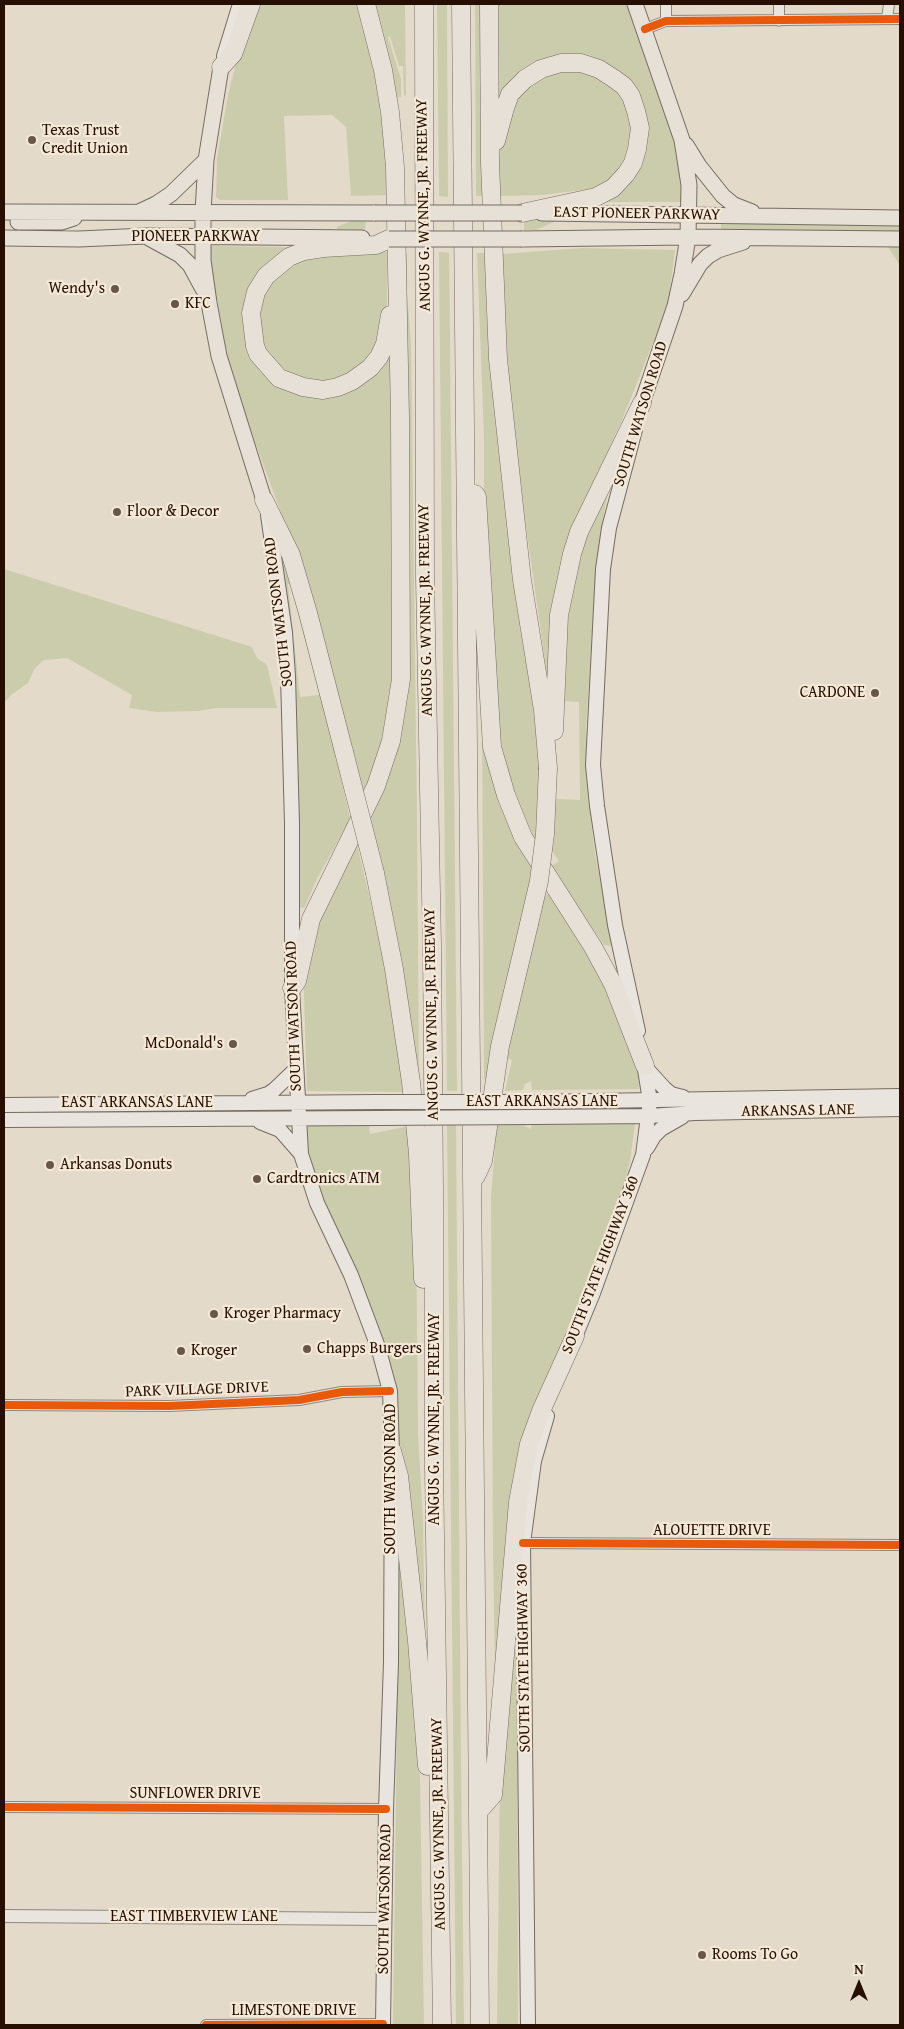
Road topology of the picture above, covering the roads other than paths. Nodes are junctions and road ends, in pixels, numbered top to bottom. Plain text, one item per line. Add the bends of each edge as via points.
1 (240, 4) edge
2 (252, 4) edge
3 (366, 4) edge
4 (412, 4) edge
5 (424, 4) edge
6 (461, 4) edge
7 (489, 4) edge
8 (635, 4) edge
9 (666, 4) edge
10 (779, 4) edge
11 (889, 4) edge
12 (887, 19) junction
13 (900, 19) edge
14 (666, 21) junction
15 (779, 21) junction
16 (423, 29) junction
17 (645, 29) junction
18 (221, 67) junction
19 (682, 140) junction
20 (206, 160) junction
21 (490, 163) junction
22 (4, 212) edge
23 (82, 212) junction
24 (140, 212) junction
25 (203, 212) junction
26 (375, 213) joint
27 (522, 213) junction
28 (689, 215) junction
29 (763, 216) junction
30 (900, 218) edge
31 (4, 222) edge
32 (146, 236) junction
33 (203, 236) junction
34 (688, 237) junction
35 (4, 238) edge
36 (756, 238) junction
37 (380, 239) junction
38 (900, 240) edge
39 (398, 283) junction
40 (209, 303) junction
41 (675, 306) junction
42 (642, 403) junction
43 (465, 476) junction
44 (264, 500) junction
45 (548, 768) junction
46 (292, 988) junction
47 (645, 1066) junction
48 (296, 1069) junction
49 (900, 1096) edge
50 (701, 1099) junction
51 (650, 1101) junction
52 (236, 1103) junction
53 (297, 1103) junction
54 (4, 1105) edge
55 (900, 1109) edge
56 (695, 1113) junction
57 (649, 1116) junction
58 (245, 1118) junction
59 (298, 1118) junction
60 (4, 1120) edge
61 (301, 1154) junction
62 (643, 1155) junction
63 (472, 1186) junction
64 (435, 1329) junction
65 (574, 1336) junction
66 (390, 1391) junction
67 (4, 1405) edge
68 (392, 1451) junction
69 (523, 1543) junction
70 (900, 1545) edge
71 (4, 1807) edge
72 (386, 1809) junction
73 (478, 1812) junction
74 (4, 1916) edge
75 (384, 1919) junction
76 (441, 1927) junction
77 (383, 2024) edge
78 (206, 2025) edge
79 (442, 2025) edge
80 (480, 2025) edge
81 (528, 2025) edge

1 - 18 main road, SOUTH WATSON ROAD
2 - 18 highway via 233,54
3 - 39 highway via 390,112
4 - 16 highway
5 - 16 highway, ANGUS G. WYNNE, JR. FREEWAY
6 - 43 highway
7 - 21 highway
8 - 17 main road, SOUTH WATSON ROAD
9 - 14 street
10 - 15 street
11 - 12 street
12 - 13 street
12 - 15 street
14 - 15 street
14 - 17 street
16 - 64 highway, ANGUS G. WYNNE, JR. FREEWAY via 425,578
17 - 19 main road, SOUTH WATSON ROAD
18 - 20 main road, SOUTH WATSON ROAD
19 - 28 main road, SOUTH WATSON ROAD via 689,185
19 - 29 main road via 723,196 734,205
20 - 24 main road via 171,194
20 - 25 main road, SOUTH WATSON ROAD
21 - 27 highway via 510,94 540,69 561,63 581,63 613,78 631,96 640,128 638,144 633,163 613,188 596,197
21 - 45 highway via 498,359 522,580 543,710
22 - 23 main road, PIONEER PARKWAY
23 - 24 main road, PIONEER PARKWAY
23 - 31 main road via 62,222
24 - 25 main road, PIONEER PARKWAY
25 - 26 main road, PIONEER PARKWAY
25 - 33 main road, SOUTH WATSON ROAD
26 - 27 main road, EAST PIONEER PARKWAY, bridge
27 - 28 main road, EAST PIONEER PARKWAY
28 - 29 main road, EAST PIONEER PARKWAY
28 - 34 main road, SOUTH WATSON ROAD
29 - 30 main road, EAST PIONEER PARKWAY
32 - 33 main road, PIONEER PARKWAY
32 - 35 main road, PIONEER PARKWAY
32 - 40 main road via 180,255 190,265
33 - 37 main road, PIONEER PARKWAY
33 - 40 main road, SOUTH WATSON ROAD
34 - 36 main road, EAST PIONEER PARKWAY
34 - 37 main road, EAST PIONEER PARKWAY, bridge
34 - 41 main road, SOUTH WATSON ROAD
36 - 38 main road, EAST PIONEER PARKWAY
36 - 41 main road via 708,256
37 - 39 highway via 376,245 304,250 274,267 253,300 250,313 258,354 279,378 303,387 323,390 362,376 386,344
39 - 46 highway via 399,696 392,741 376,786 311,919 297,981
40 - 44 main road, SOUTH WATSON ROAD via 219,356
41 - 42 main road, SOUTH WATSON ROAD
42 - 45 highway via 579,532 572,554 559,615 554,740
42 - 47 main road, SOUTH WATSON ROAD via 609,528 603,569 593,765 615,925
43 - 47 highway via 477,497 492,747 506,795 523,837 613,984
43 - 63 highway
44 - 46 main road, SOUTH WATSON ROAD via 285,633 288,676
44 - 64 highway, bridge via 291,556 375,873 411,1082 418,1154 424,1301
45 - 63 highway, bridge via 539,881 500,1046 483,1161
46 - 48 main road, SOUTH WATSON ROAD
47 - 50 main road via 671,1094
47 - 51 main road, SOUTH WATSON ROAD
48 - 52 main road via 268,1094
48 - 53 main road, SOUTH WATSON ROAD
49 - 50 main road, EAST ARKANSAS LANE
50 - 51 main road, EAST ARKANSAS LANE
51 - 53 main road, EAST ARKANSAS LANE, bridge
51 - 57 main road, SOUTH STATE HIGHWAY 360
52 - 53 main road, EAST ARKANSAS LANE
52 - 54 main road, EAST ARKANSAS LANE
53 - 59 main road, SOUTH WATSON ROAD
55 - 56 main road, ARKANSAS LANE
56 - 57 main road, EAST ARKANSAS LANE
56 - 62 main road via 661,1129
57 - 59 main road, EAST ARKANSAS LANE, bridge
57 - 62 main road, SOUTH STATE HIGHWAY 360
58 - 59 main road, EAST ARKANSAS LANE
58 - 60 main road, EAST ARKANSAS LANE
58 - 61 main road via 280,1130
59 - 61 main road, SOUTH WATSON ROAD
61 - 66 main road, SOUTH WATSON ROAD via 317,1203 378,1347
62 - 65 main road, SOUTH STATE HIGHWAY 360
63 - 73 highway
64 - 76 highway, ANGUS G. WYNNE, JR. FREEWAY via 436,1678
65 - 69 main road, SOUTH STATE HIGHWAY 360 via 556,1383 534,1461
65 - 73 highway via 528,1444 518,1502 493,1796
66 - 67 street, PARK VILLAGE DRIVE via 342,1392 299,1400 169,1406
66 - 68 main road, SOUTH WATSON ROAD
68 - 72 main road, SOUTH WATSON ROAD via 391,1662
68 - 76 highway via 399,1476 427,1765 429,1902
69 - 70 street, ALOUETTE DRIVE
69 - 81 main road, SOUTH STATE HIGHWAY 360
71 - 72 street, SUNFLOWER DRIVE
72 - 75 main road, SOUTH WATSON ROAD
73 - 80 highway
74 - 75 street, EAST TIMBERVIEW LANE
75 - 77 main road, SOUTH WATSON ROAD
76 - 79 highway, ANGUS G. WYNNE, JR. FREEWAY
77 - 78 street, LIMESTONE DRIVE

